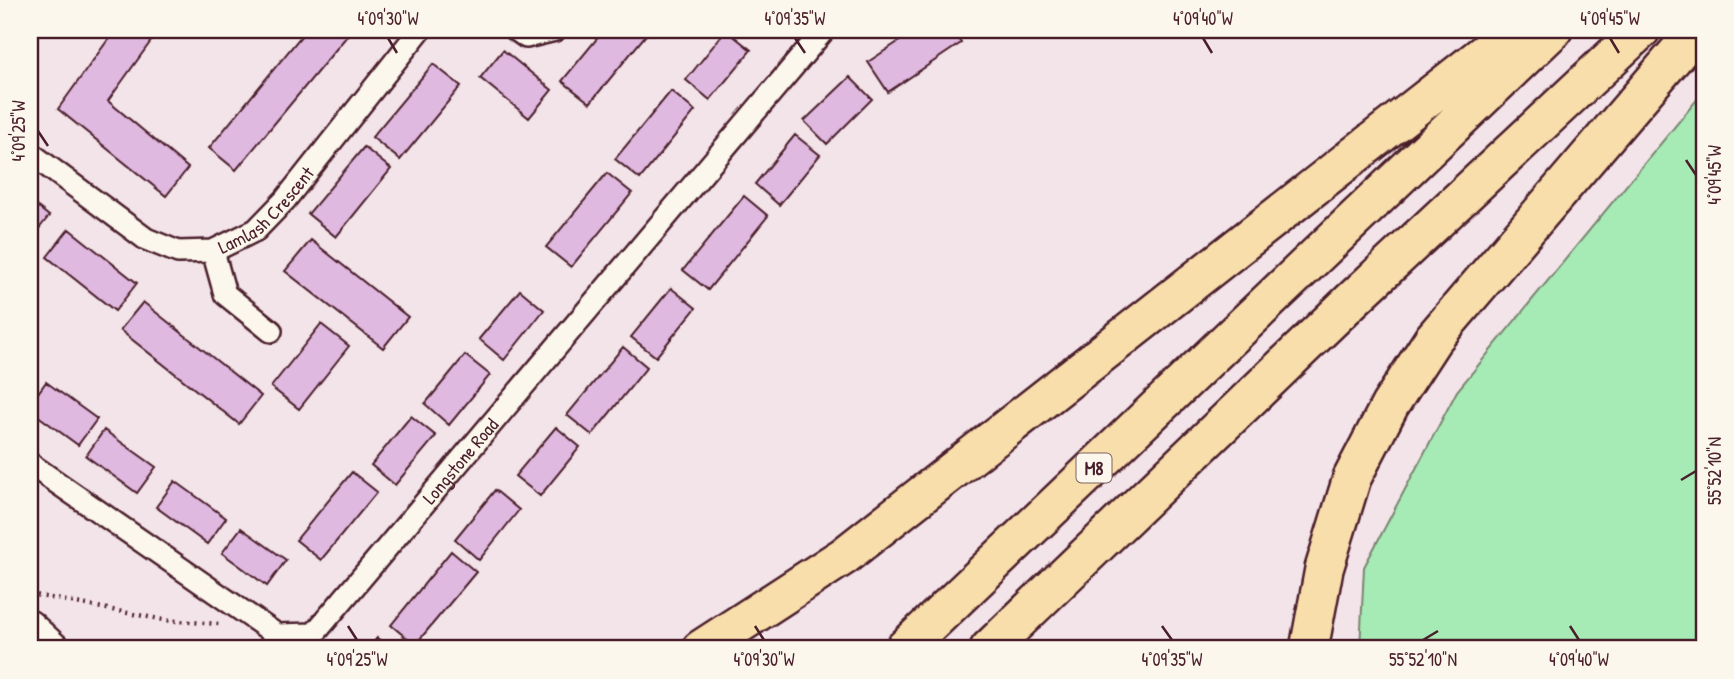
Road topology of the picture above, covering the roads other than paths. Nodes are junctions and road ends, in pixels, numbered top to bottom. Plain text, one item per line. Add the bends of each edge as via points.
1 (420, 30) edge
2 (516, 30) edge
3 (555, 30) edge
4 (824, 30) edge
5 (1514, 30) edge
6 (1553, 30) edge
7 (1641, 30) edge
8 (1697, 30) edge
9 (30, 153) edge
10 (213, 251) junction
11 (271, 331) dead end
12 (30, 464) edge
13 (30, 625) edge
14 (56, 649) edge
15 (701, 649) edge
16 (904, 649) edge
17 (989, 649) edge
18 (1309, 649) edge

1 - 10 street, Lamlash Crescent via 278,208 256,230
2 - 3 street via 526,37
4 - 12 street, Longstone Road via 314,634 277,635
5 - 15 highway via 844,556
6 - 16 highway, M8
7 - 17 highway
8 - 18 highway via 1433,339 1390,405 1352,478 1324,569
9 - 10 street, Lamlash Crescent via 146,239 178,252
10 - 11 street via 225,294
13 - 14 main road

